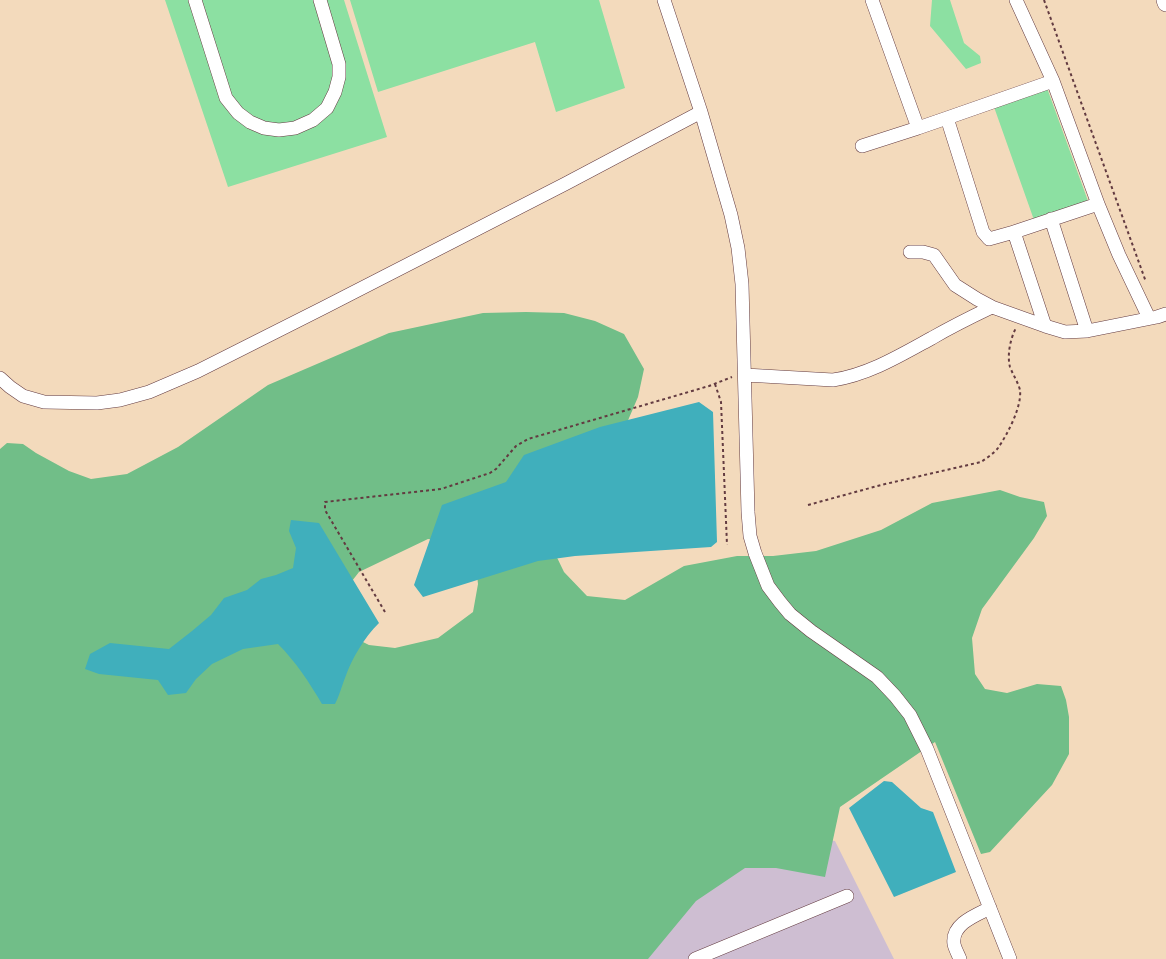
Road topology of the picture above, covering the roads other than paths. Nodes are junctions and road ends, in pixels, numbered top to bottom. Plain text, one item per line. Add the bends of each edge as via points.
1 (195, 0) edge
2 (320, 0) edge
3 (664, 0) edge
4 (872, 0) edge
5 (1016, 0) edge
6 (1053, 81) junction
7 (701, 112) junction
8 (947, 118) junction
9 (918, 128) junction
10 (862, 146) dead end
11 (1098, 204) junction
12 (1051, 219) junction
13 (1014, 232) junction
14 (910, 252) dead end
15 (992, 307) junction
16 (1166, 314) edge
17 (1149, 318) junction
18 (1045, 326) junction
19 (1088, 331) junction
20 (745, 375) junction
21 (0, 378) edge
22 (847, 896) dead end
23 (990, 908) junction
24 (696, 959) edge
25 (960, 959) edge
26 (1010, 959) edge

1 - 2 street via 226,98 238,113 250,122 264,128 279,130 295,128 313,120 326,108 340,77 339,64
3 - 7 street
4 - 9 street
5 - 6 street
6 - 8 street
6 - 11 street
7 - 20 street via 738,248 742,284
7 - 21 street via 323,308 149,392 97,403 44,402 23,396
8 - 9 street
8 - 13 street via 983,232 989,240
9 - 10 street
11 - 12 street
11 - 17 street
12 - 13 street
12 - 19 street
13 - 18 street
14 - 15 street via 934,255 956,285
15 - 18 street
15 - 20 street via 894,360 844,379
16 - 17 street
17 - 19 street
18 - 19 street via 1065,332
20 - 23 street via 750,536 754,554 768,586 790,614 877,677 910,715 927,748
22 - 24 street
23 - 25 street via 964,922 957,932 954,943
23 - 26 street

